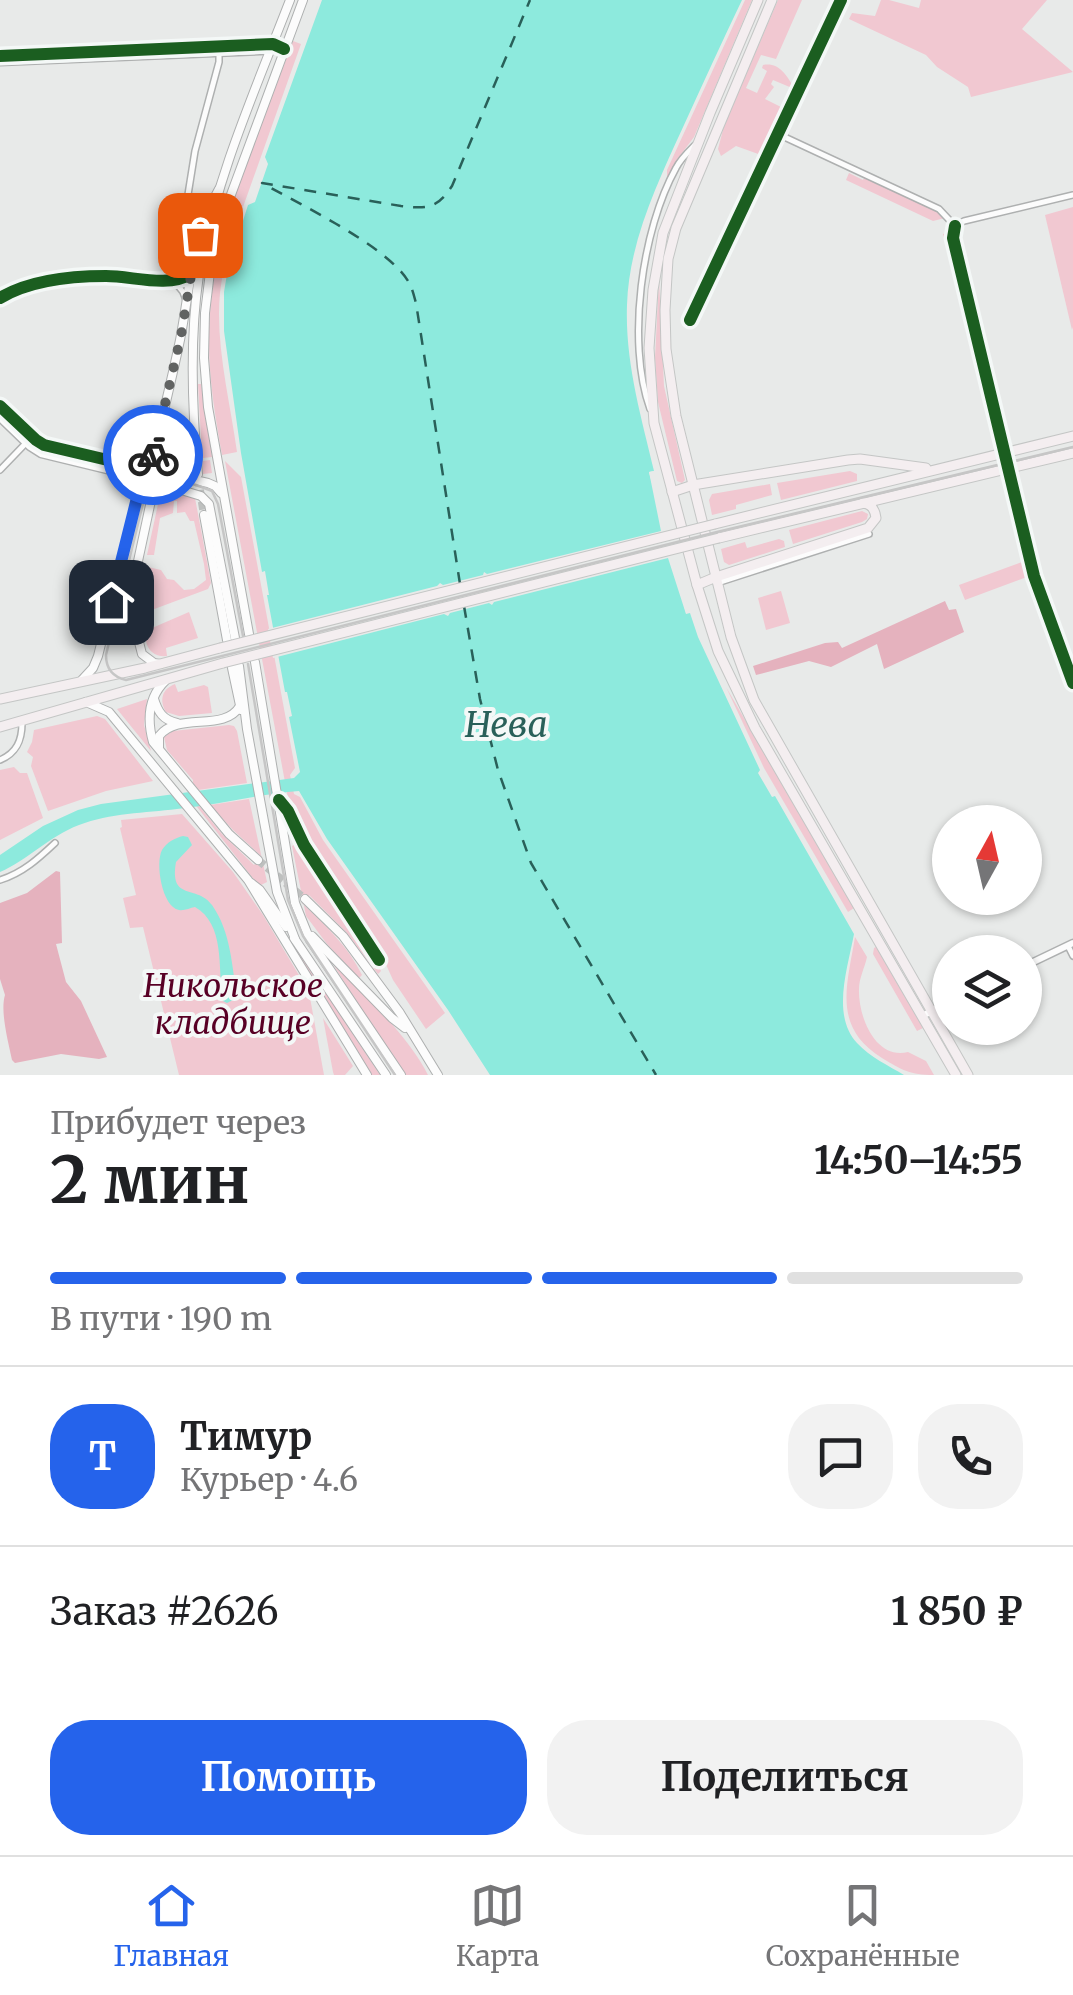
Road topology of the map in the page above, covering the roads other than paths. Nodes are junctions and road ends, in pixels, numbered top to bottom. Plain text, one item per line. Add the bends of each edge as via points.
1 (290, 0) edge
2 (303, 0) edge
3 (758, 0) edge
4 (772, 0) edge
5 (841, 0) edge
6 (272, 47) junction
7 (219, 49) junction
8 (284, 50) junction
9 (0, 59) edge
10 (778, 134) junction
11 (220, 189) junction
12 (1073, 195) edge
13 (955, 226) junction
14 (194, 257) junction
15 (191, 274) junction
16 (174, 281) junction
17 (0, 298) edge
18 (186, 300) junction
19 (690, 320) dead end
20 (0, 406) edge
21 (0, 418) edge
22 (1073, 436) edge
23 (29, 440) junction
24 (1005, 452) junction
25 (1073, 453) edge
26 (1008, 468) junction
27 (0, 470) edge
28 (150, 470) junction
29 (934, 470) junction
30 (198, 474) tunnel mouth
31 (142, 478) junction
32 (155, 482) junction
33 (694, 488) junction
34 (672, 492) junction
35 (224, 502) junction
36 (860, 503) junction
37 (869, 534) dead end
38 (716, 580) junction
39 (698, 585) junction
40 (250, 634) dead end
41 (227, 642) junction
42 (254, 662) dead end
43 (164, 663) junction
44 (232, 666) junction
45 (172, 676) junction
46 (81, 681) junction
47 (1073, 683) edge
48 (65, 684) junction
49 (153, 698) junction
50 (0, 699) edge
51 (86, 702) junction
52 (70, 706) junction
53 (240, 706) junction
54 (22, 719) junction
55 (223, 719) junction
56 (182, 724) junction
57 (0, 727) edge
58 (247, 729) junction
59 (159, 751) junction
60 (0, 760) edge
61 (278, 797) junction
62 (55, 843) dead end
63 (286, 844) junction
64 (304, 846) junction
65 (258, 860) tunnel mouth
66 (0, 880) edge
67 (248, 880) junction
68 (304, 900) tunnel mouth
69 (303, 925) junction
70 (294, 939) junction
71 (1070, 944) edge
72 (1073, 956) edge
73 (1042, 958) edge
74 (379, 960) dead end
75 (932, 1010) joint
76 (922, 1016) junction
77 (408, 1030) junction
78 (951, 1045) edge
79 (368, 1075) edge
80 (386, 1075) edge
81 (400, 1075) edge
82 (438, 1075) edge
83 (956, 1075) edge
84 (968, 1075) edge

1 - 6 main road
2 - 8 main road
3 - 34 main road via 658,251 650,328 653,418
4 - 33 main road via 676,228 666,279 668,368
5 - 10 street
6 - 7 street
6 - 8 street
6 - 11 main road
7 - 9 street
7 - 14 street via 186,207
8 - 35 main road via 229,200 207,290 206,384
10 - 13 street via 939,209
10 - 19 street
11 - 14 main road
11 - 30 main road via 196,295
12 - 13 street
13 - 24 street
14 - 15 main road
15 - 16 street
15 - 18 main road
16 - 17 street via 86,277 24,286
16 - 18 street
18 - 28 main road
20 - 23 street
21 - 23 street
22 - 24 main road
23 - 27 street
23 - 28 street
23 - 31 street via 42,454
24 - 26 street
24 - 29 main road
25 - 26 main road
26 - 36 main road
26 - 47 street via 1039,592
28 - 31 main road
28 - 32 street
28 - 35 main road via 208,483
29 - 33 main road via 848,460
29 - 41 main road, bridge
31 - 32 street
31 - 46 main road via 98,656
32 - 41 main road via 202,496
32 - 43 main road via 128,603 142,654
33 - 34 main road
33 - 38 main road
34 - 39 main road
35 - 40 main road
36 - 38 main road via 875,512 868,528
36 - 44 main road, bridge
37 - 38 street
38 - 39 main road
38 - 75 main road via 754,700
39 - 76 main road via 744,708
41 - 43 main road
42 - 61 main road
43 - 46 main road
44 - 45 main road
44 - 53 main road
44 - 58 main road
45 - 49 main road
45 - 51 main road
46 - 48 main road
48 - 50 main road
48 - 52 main road via 76,693
49 - 56 main road via 160,714
49 - 59 main road via 149,726
51 - 52 main road
51 - 67 main road via 109,712
52 - 54 main road
53 - 55 main road
53 - 58 main road
54 - 57 main road
54 - 60 street via 18,746
55 - 56 main road
55 - 58 main road
56 - 59 main road via 160,734
58 - 70 main road via 280,903
59 - 65 main road
61 - 63 main road
61 - 64 street
62 - 66 street
63 - 64 street via 292,839
63 - 69 main road
64 - 74 street
67 - 70 main road
67 - 79 main road
68 - 77 main road via 343,936
69 - 77 main road
69 - 81 main road
70 - 80 main road
71 - 72 street
71 - 73 street
75 - 76 street
76 - 83 main road
77 - 82 main road
78 - 84 main road

